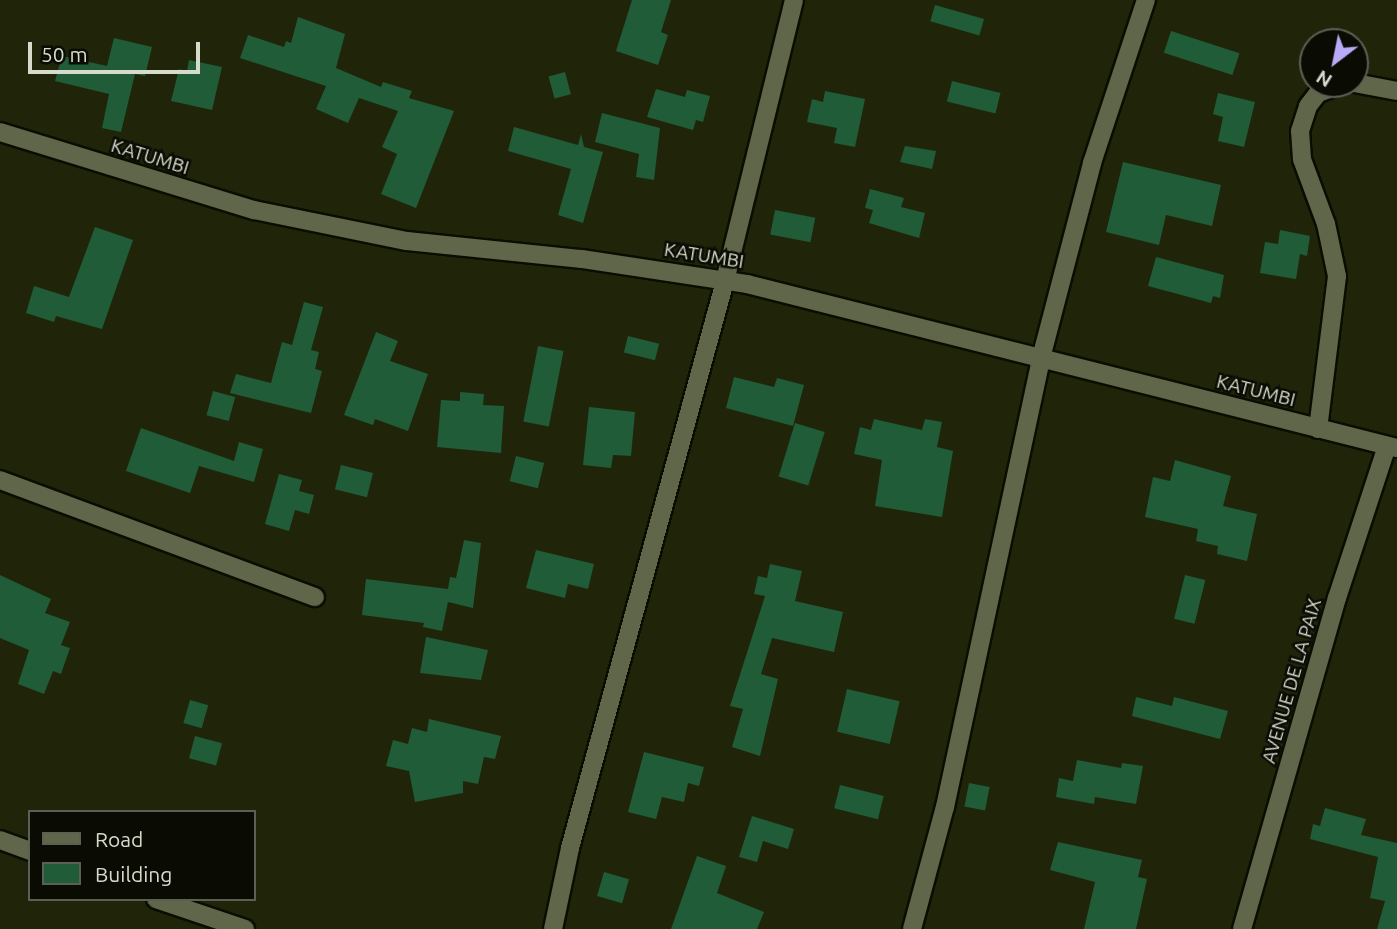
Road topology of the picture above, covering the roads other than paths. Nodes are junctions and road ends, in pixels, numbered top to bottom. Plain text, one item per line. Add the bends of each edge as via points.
1 (794, 0) edge
2 (1146, 0) edge
3 (1369, 86) edge
4 (1397, 91) edge
5 (1314, 98) edge
6 (0, 132) edge
7 (725, 281) junction
8 (1041, 358) junction
9 (1318, 429) junction
10 (1392, 447) edge
11 (0, 480) edge
12 (314, 597) dead end
13 (0, 840) edge
14 (28, 850) edge
15 (162, 901) edge
16 (245, 929) edge
17 (553, 929) edge
18 (912, 929) edge
19 (1242, 929) edge

1 - 7 street
2 - 8 street via 1092,163
3 - 4 street
5 - 9 street via 1300,131 1302,159 1326,224 1337,275
6 - 7 street, KATUMBI via 254,210 330,226 407,241 582,259
7 - 8 street, KATUMBI
7 - 17 street via 570,848
8 - 9 street, KATUMBI
8 - 18 street via 946,807
9 - 10 street, KATUMBI
10 - 19 street, AVENUE DE LA PAIX via 1337,598
11 - 12 street
13 - 14 street
15 - 16 street

